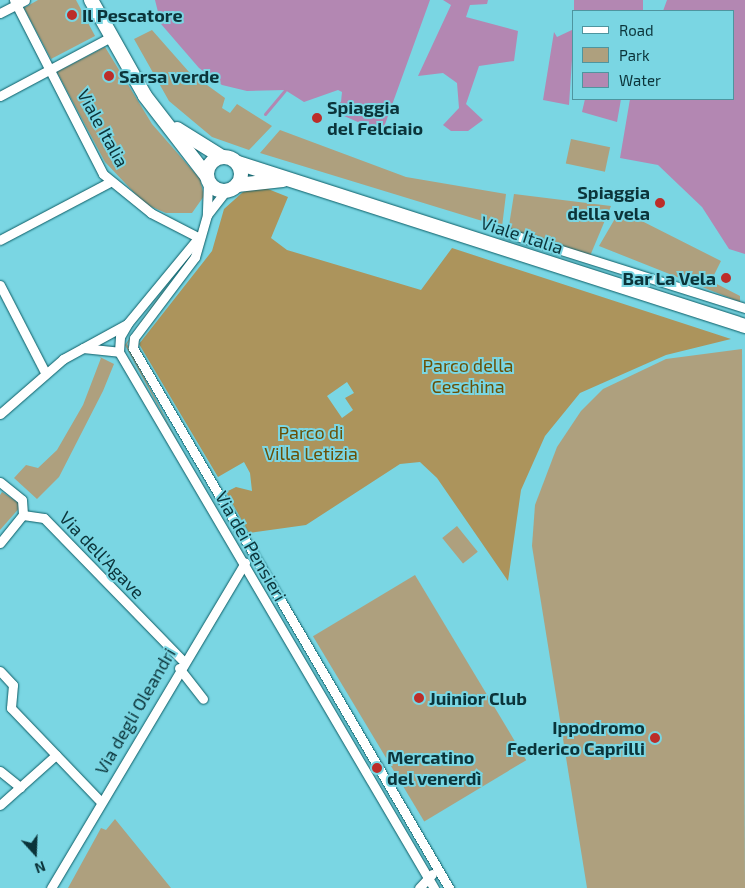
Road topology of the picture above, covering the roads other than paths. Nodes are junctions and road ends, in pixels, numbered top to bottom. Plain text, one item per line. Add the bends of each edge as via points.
1 (25, 0) edge
2 (91, 0) edge
3 (15, 2) edge
4 (0, 13) edge
5 (111, 37) junction
6 (50, 70) junction
7 (0, 96) edge
8 (159, 114) junction
9 (222, 156) junction
10 (238, 164) junction
11 (208, 179) junction
12 (287, 180) junction
13 (110, 182) junction
14 (232, 188) junction
15 (207, 216) junction
16 (504, 232) dead end
17 (198, 238) junction
18 (0, 240) edge
19 (0, 285) edge
20 (745, 308) edge
21 (128, 323) junction
22 (745, 326) edge
23 (80, 349) junction
24 (120, 352) junction
25 (45, 372) junction
26 (0, 414) edge
27 (0, 482) edge
28 (23, 516) junction
29 (0, 543) edge
30 (252, 554) junction
31 (243, 564) junction
32 (181, 665) junction
33 (0, 671) edge
34 (203, 699) dead end
35 (56, 755) junction
36 (0, 771) edge
37 (20, 787) junction
38 (101, 802) junction
39 (0, 805) edge
40 (439, 870) junction
41 (428, 876) junction
42 (51, 888) edge
43 (419, 888) edge
44 (434, 888) edge
45 (449, 888) edge

1 - 3 street
2 - 5 main road
3 - 4 street
3 - 6 street, Viale Italia
5 - 6 street
5 - 8 main road
6 - 7 street
6 - 13 street, Viale Italia
8 - 9 main road
8 - 11 main road
9 - 10 main road
9 - 11 main road via 212,161
10 - 12 main road, Viale Italia via 266,169
10 - 14 main road via 241,174
11 - 14 main road
11 - 15 street, Via dei Pensieri
12 - 14 main road, Viale Italia via 268,178
12 - 22 main road, Viale Italia
13 - 17 street, Viale Italia via 151,214
13 - 18 street
14 - 15 street, Via dei Pensieri
15 - 17 street, Via dei Pensieri
16 - 20 street, Viale Italia
17 - 21 street, Via dei Pensieri
17 - 30 street, Via dei Pensieri via 192,262 132,345
19 - 25 street
21 - 23 street
21 - 24 street, Via dei Pensieri via 120,337
23 - 24 street
23 - 25 street
24 - 31 street, Via dei Pensieri
25 - 26 street
27 - 28 street via 22,500
28 - 29 street
28 - 32 street, Via dell'Agave via 44,518
30 - 31 street, Via degli Oleandri
30 - 40 street, Via dei Pensieri
31 - 32 street, Via degli Oleandri
31 - 41 street, Via dei Pensieri
32 - 34 street, Via dell'Agave
32 - 38 street, Via degli Oleandri
33 - 35 street via 13,686 11,708
35 - 37 street
35 - 38 street
36 - 37 street
37 - 39 street
38 - 42 street, Via degli Oleandri
40 - 41 street
40 - 45 street, Via dei Pensieri
41 - 43 street
41 - 44 street, Via dei Pensieri

